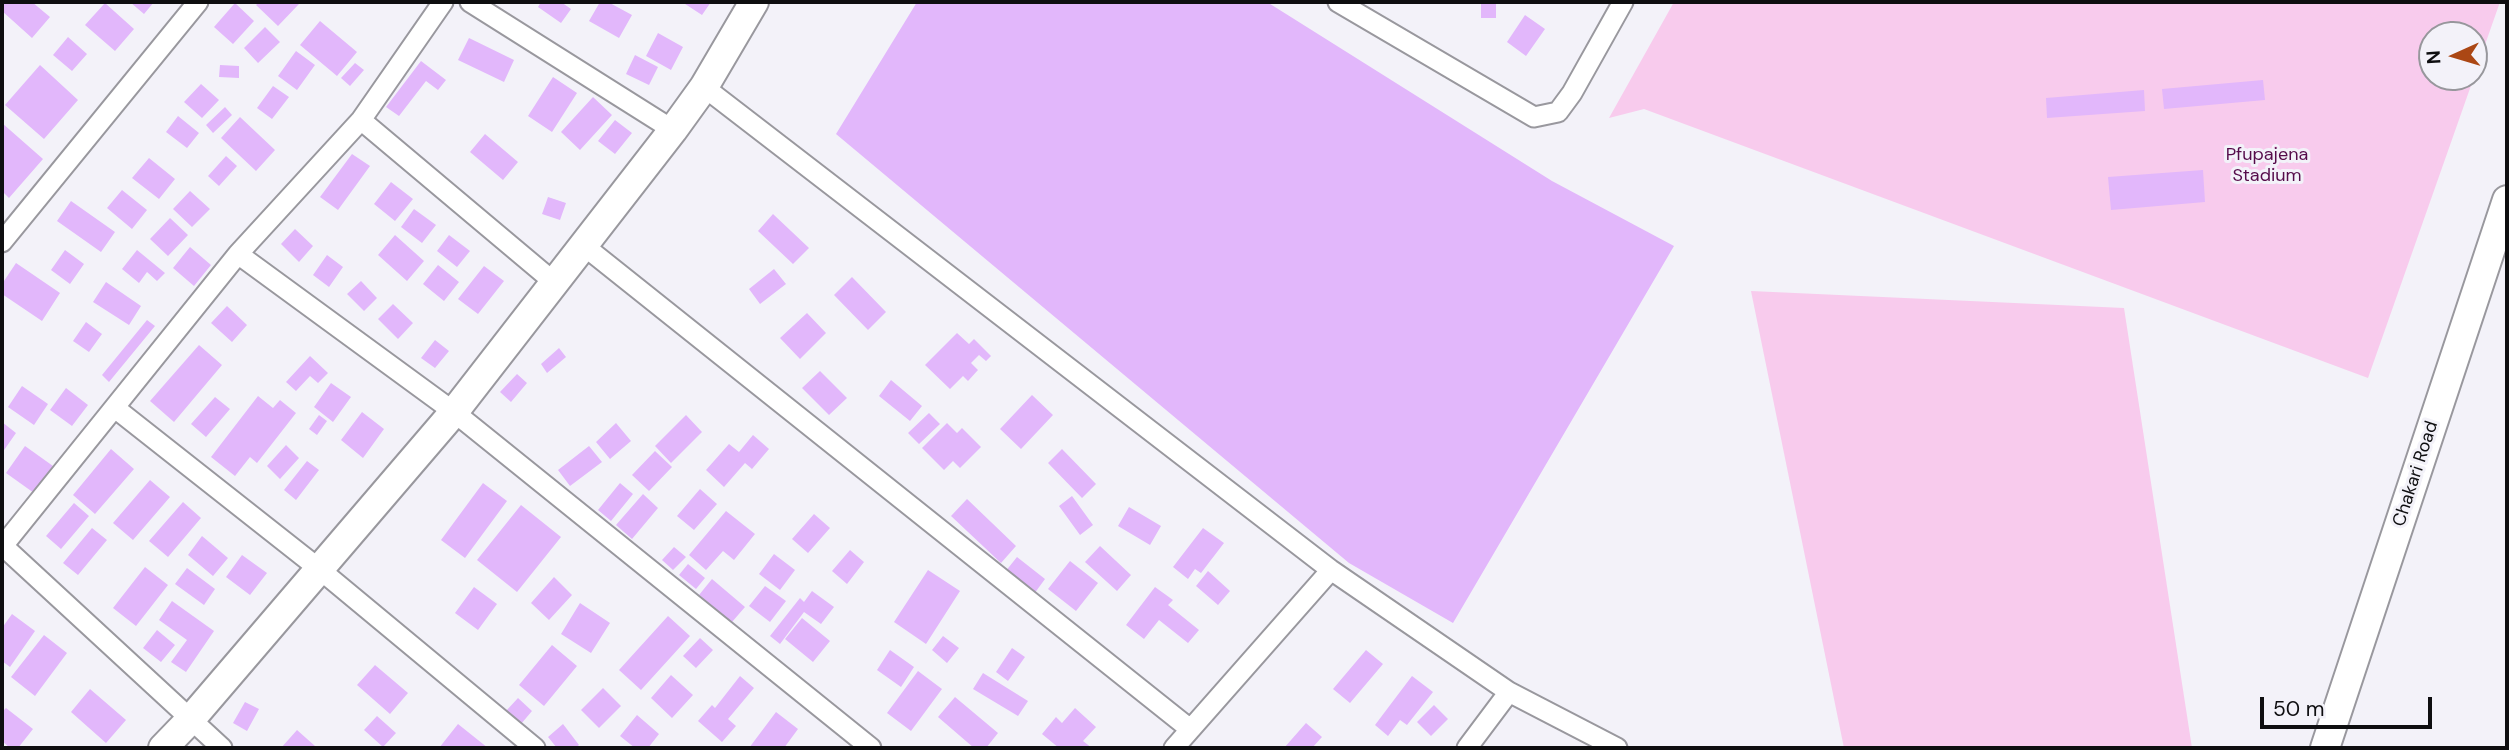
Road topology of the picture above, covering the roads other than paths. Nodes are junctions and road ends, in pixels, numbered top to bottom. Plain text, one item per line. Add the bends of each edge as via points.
1 (198, 2) edge
2 (443, 2) edge
3 (470, 2) edge
4 (754, 2) edge
5 (1338, 2) edge
6 (1623, 2) edge
7 (704, 87) junction
8 (361, 121) junction
9 (673, 130) junction
10 (2507, 200) edge
11 (2, 242) edge
12 (583, 245) junction
13 (238, 254) junction
14 (555, 283) junction
15 (114, 408) junction
16 (454, 412) junction
17 (2, 546) edge
18 (318, 568) junction
19 (1331, 570) junction
20 (1509, 692) junction
21 (191, 719) junction
22 (1190, 729) junction
23 (163, 748) edge
24 (222, 748) edge
25 (535, 748) edge
26 (871, 748) edge
27 (1174, 748) edge
28 (1468, 748) edge
29 (1617, 748) edge
30 (2325, 748) edge

1 - 11 street
2 - 8 street
3 - 9 street
4 - 7 street
5 - 6 street via 1534,117 1558,112
7 - 9 street
7 - 19 street
8 - 13 street
8 - 14 street
9 - 12 street
10 - 30 street, Chakari Road
12 - 14 street
12 - 22 street
13 - 15 street
13 - 16 street
14 - 16 street
15 - 17 street
15 - 18 street
16 - 18 street
16 - 26 street
17 - 21 street
18 - 21 street
18 - 25 street
19 - 20 street
19 - 22 street
20 - 28 street
20 - 29 street
21 - 23 street
21 - 24 street
22 - 27 street

